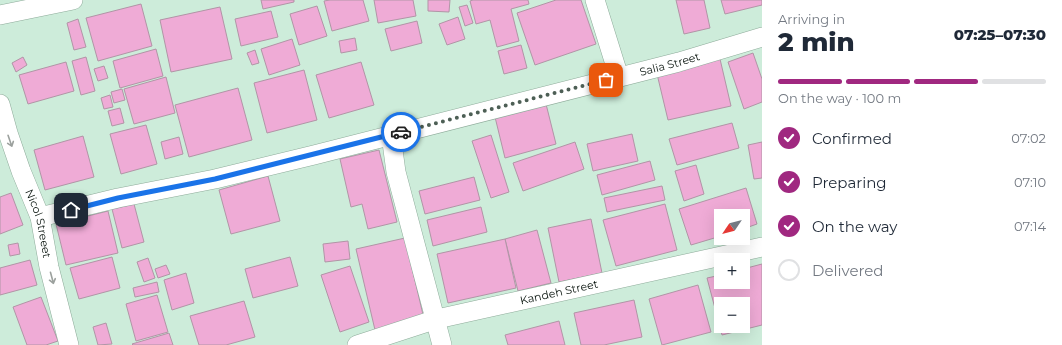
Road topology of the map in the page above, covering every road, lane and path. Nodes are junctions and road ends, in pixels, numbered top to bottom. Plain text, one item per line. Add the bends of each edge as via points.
1 (73, 0) edge
2 (596, 0) edge
3 (0, 15) edge
4 (762, 37) edge
5 (619, 77) junction
6 (0, 104) edge
7 (391, 135) junction
8 (40, 217) junction
9 (762, 247) edge
10 (437, 320) junction
11 (69, 345) edge
12 (357, 345) edge
13 (442, 345) edge

1 - 3 street
2 - 5 street
4 - 5 street, Salia Street
5 - 7 street, Salia Street
6 -> 8 street, Nicol Streeet via 21,171
7 - 8 street, Salia Street via 215,179 118,198
7 - 10 street via 396,172
8 -> 11 street, Nicol Streeet via 49,267
9 - 10 street, Kandeh Street
10 - 12 street, Kandeh Street
10 - 13 street

